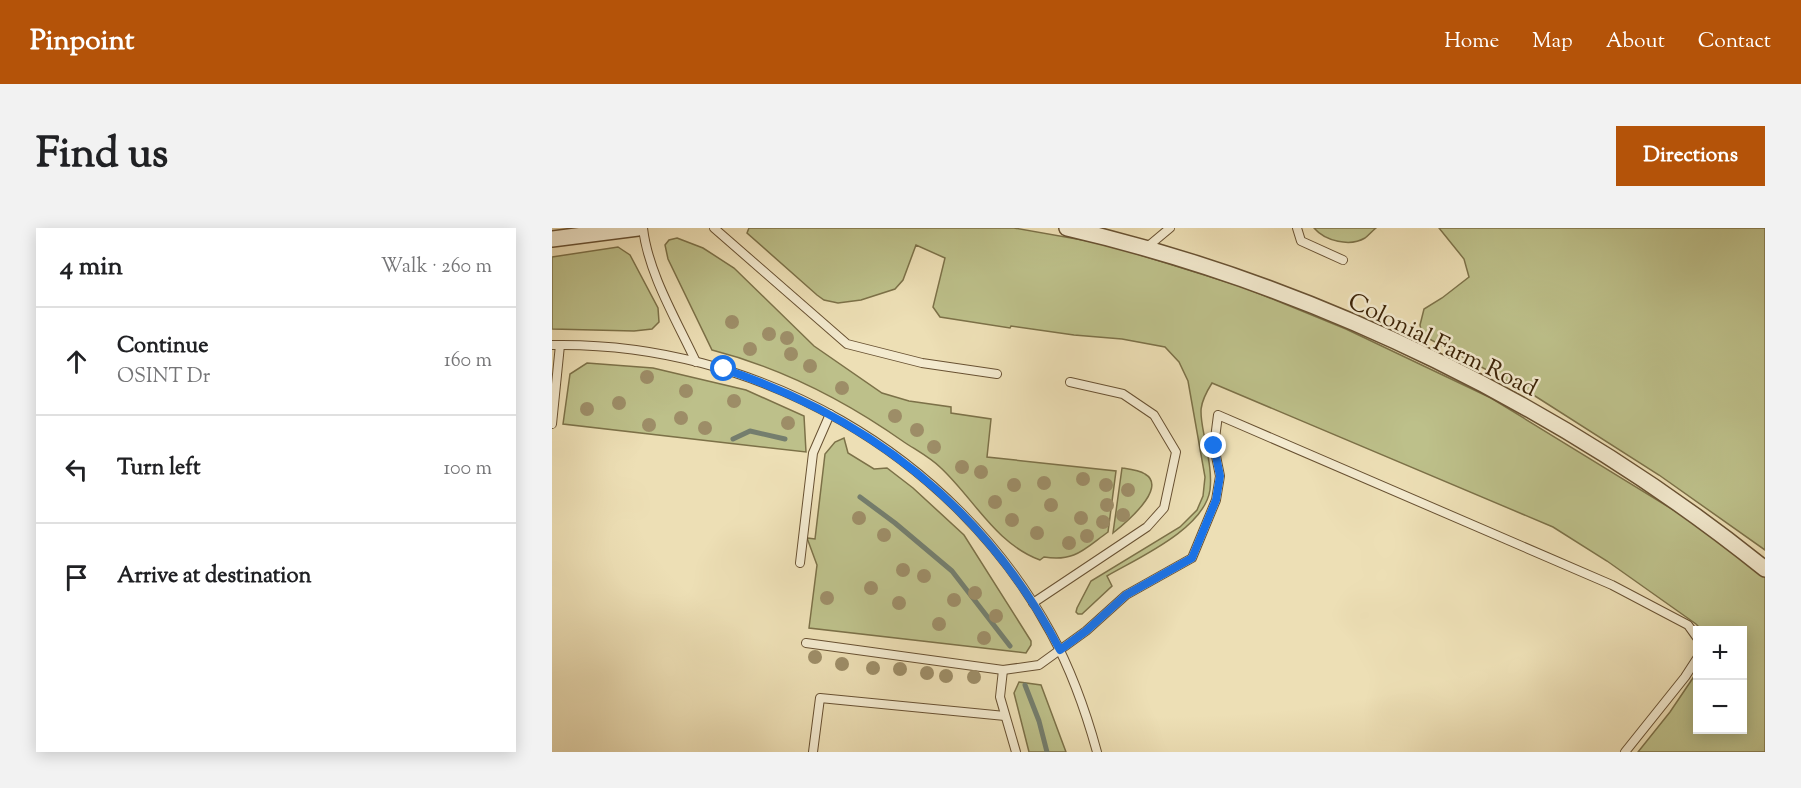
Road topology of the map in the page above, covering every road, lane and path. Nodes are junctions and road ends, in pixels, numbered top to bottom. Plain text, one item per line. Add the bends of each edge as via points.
1 (638, 228) edge
2 (643, 228) edge
3 (714, 228) edge
4 (1067, 228) edge
5 (1170, 228) edge
6 (1297, 228) edge
7 (552, 239) edge
8 (1146, 248) junction
9 (1343, 260) dead end
10 (556, 345) edge
11 (696, 362) junction
12 (998, 374) dead end
13 (1070, 382) dead end
14 (830, 414) junction
15 (552, 424) edge
16 (800, 563) dead end
17 (1765, 569) edge
18 (1033, 603) junction
19 (1693, 632) edge
20 (806, 643) dead end
21 (1060, 650) junction
22 (1693, 664) edge
23 (1003, 670) junction
24 (1005, 716) junction
25 (813, 752) edge
26 (1016, 752) edge
27 (1097, 752) edge
28 (1625, 752) edge

1 - 7 street
2 - 11 lane via 658,279
3 - 12 lane via 846,344 922,363
4 - 8 street, Colonial Farm Road
5 - 8 lane
6 - 9 lane via 1301,241
8 - 17 street, Colonial Farm Road via 1252,282 1353,322 1493,389 1663,493
10 - 11 lane via 650,352
10 - 15 lane
11 - 14 lane via 748,377
13 - 18 lane via 1123,394 1154,415 1176,452 1164,508 1147,527
14 - 16 lane via 813,453
14 - 18 lane via 884,446 970,520
18 - 21 lane
19 - 21 lane via 1688,625 1612,585 1218,415 1214,446 1220,476 1216,500 1192,558 1126,595
20 - 23 lane
21 - 23 lane via 1039,665
21 - 27 lane
22 - 28 lane
23 - 24 lane via 1000,697
24 - 25 lane via 820,698
24 - 26 lane

